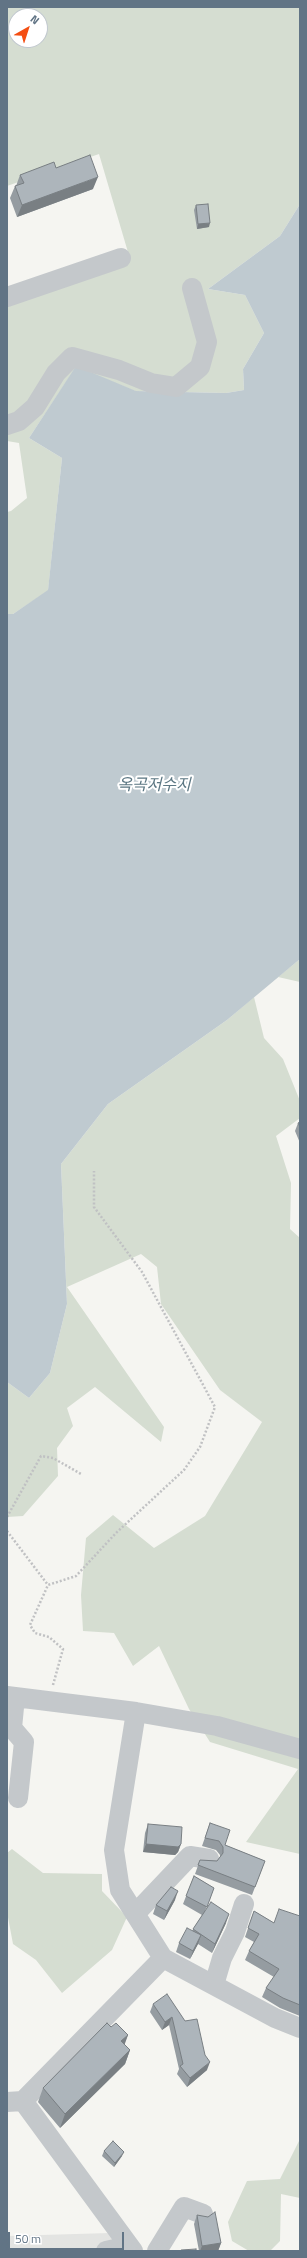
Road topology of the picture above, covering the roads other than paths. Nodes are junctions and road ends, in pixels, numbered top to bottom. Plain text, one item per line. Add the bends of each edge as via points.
1 (121, 258) dead end
2 (192, 288) dead end
3 (7, 297) edge
4 (7, 425) edge
5 (11, 1696) edge
6 (136, 1712) junction
7 (300, 1748) edge
8 (18, 1798) dead end
9 (209, 1859) edge
10 (244, 1904) dead end
11 (135, 1914) junction
12 (163, 1958) junction
13 (214, 1985) junction
14 (300, 2028) edge
15 (15, 2102) edge
16 (203, 2214) dead end
17 (131, 2249) edge
18 (106, 2251) edge
19 (157, 2251) edge

1 - 3 street
2 - 4 street via 207,342 200,367 176,387 151,383 119,370 72,357 56,373 35,407 19,421
5 - 6 street
5 - 8 street via 12,1728 24,1742
6 - 7 street via 217,1726
6 - 11 street via 114,1850 120,1890
9 - 11 street via 190,1856
10 - 13 street
11 - 12 street
12 - 13 street
12 - 15 street
13 - 14 street via 275,2018
15 - 17 street
16 - 19 street via 184,2207
17 - 18 street

